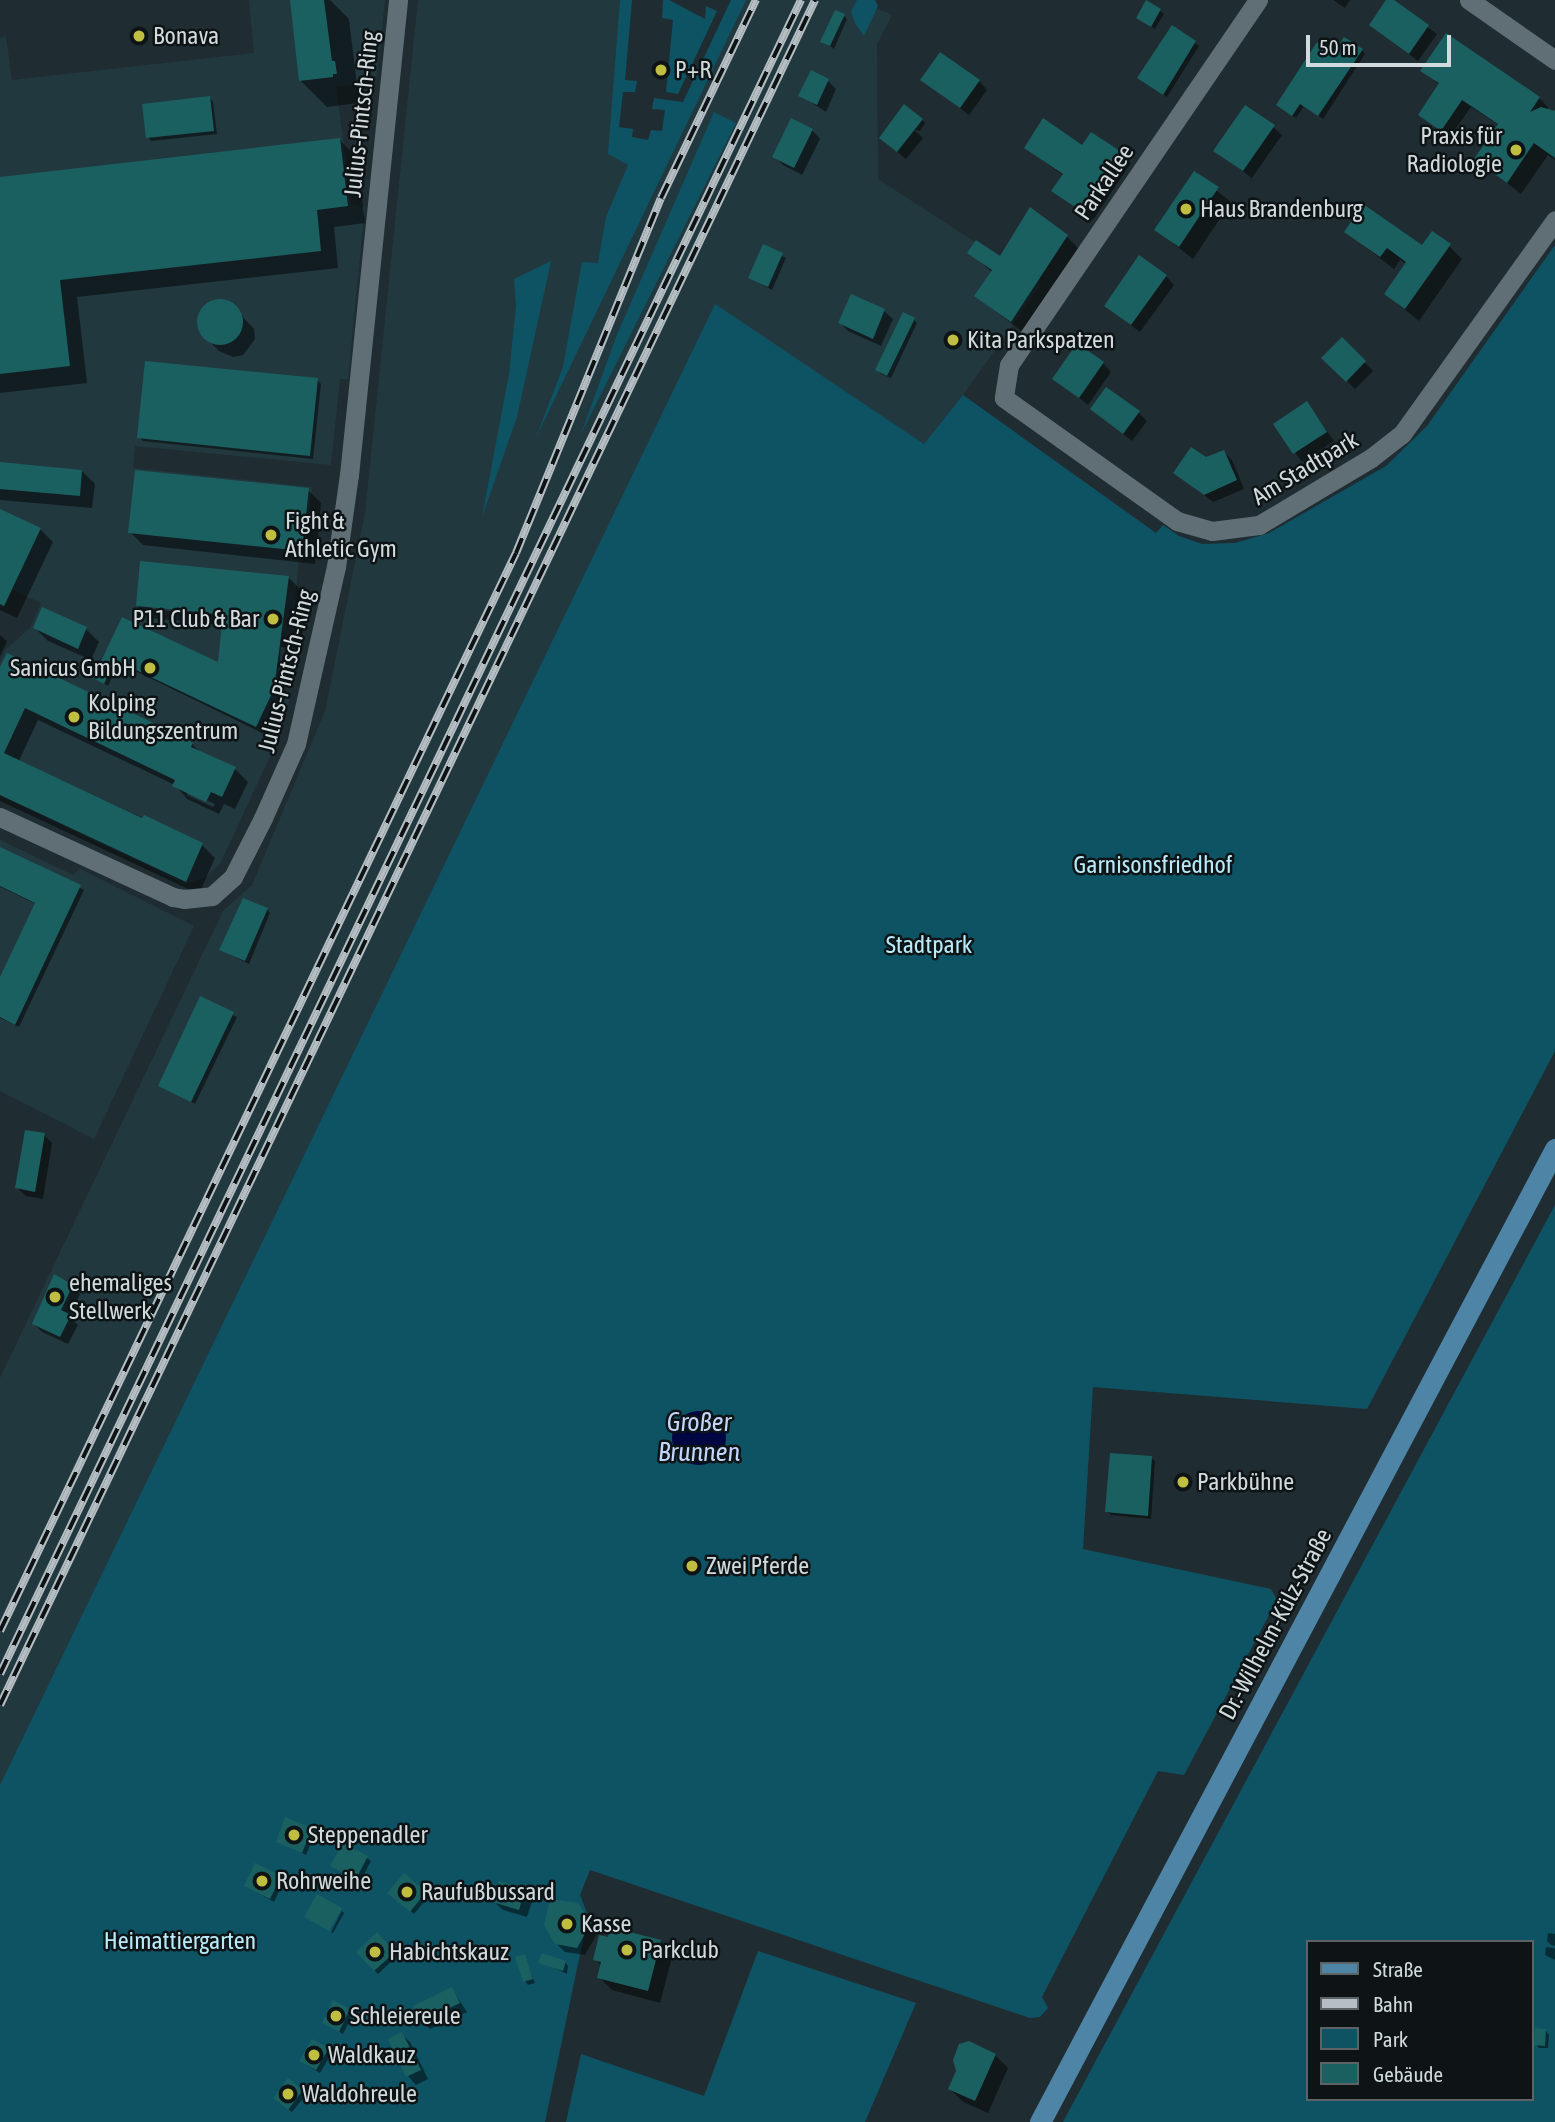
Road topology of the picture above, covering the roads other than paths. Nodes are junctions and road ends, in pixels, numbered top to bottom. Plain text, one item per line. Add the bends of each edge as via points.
1 (398, 0) edge
2 (1258, 0) edge
3 (1469, 0) edge
4 (1555, 60) edge
5 (1555, 220) edge
6 (1004, 398) joint
7 (0, 817) edge
8 (1555, 1149) edge
9 (1040, 2122) edge

1 - 7 street, Julius-Pintsch-Ring via 336,567 296,744 264,818 233,877 212,896 184,899
2 - 6 street, Parkallee via 1009,365
3 - 4 street
5 - 6 street, Am Stadtpark via 1402,434 1371,458 1259,525 1212,531 1177,521
8 - 9 main road, Dr.-Wilhelm-Külz-Straße

